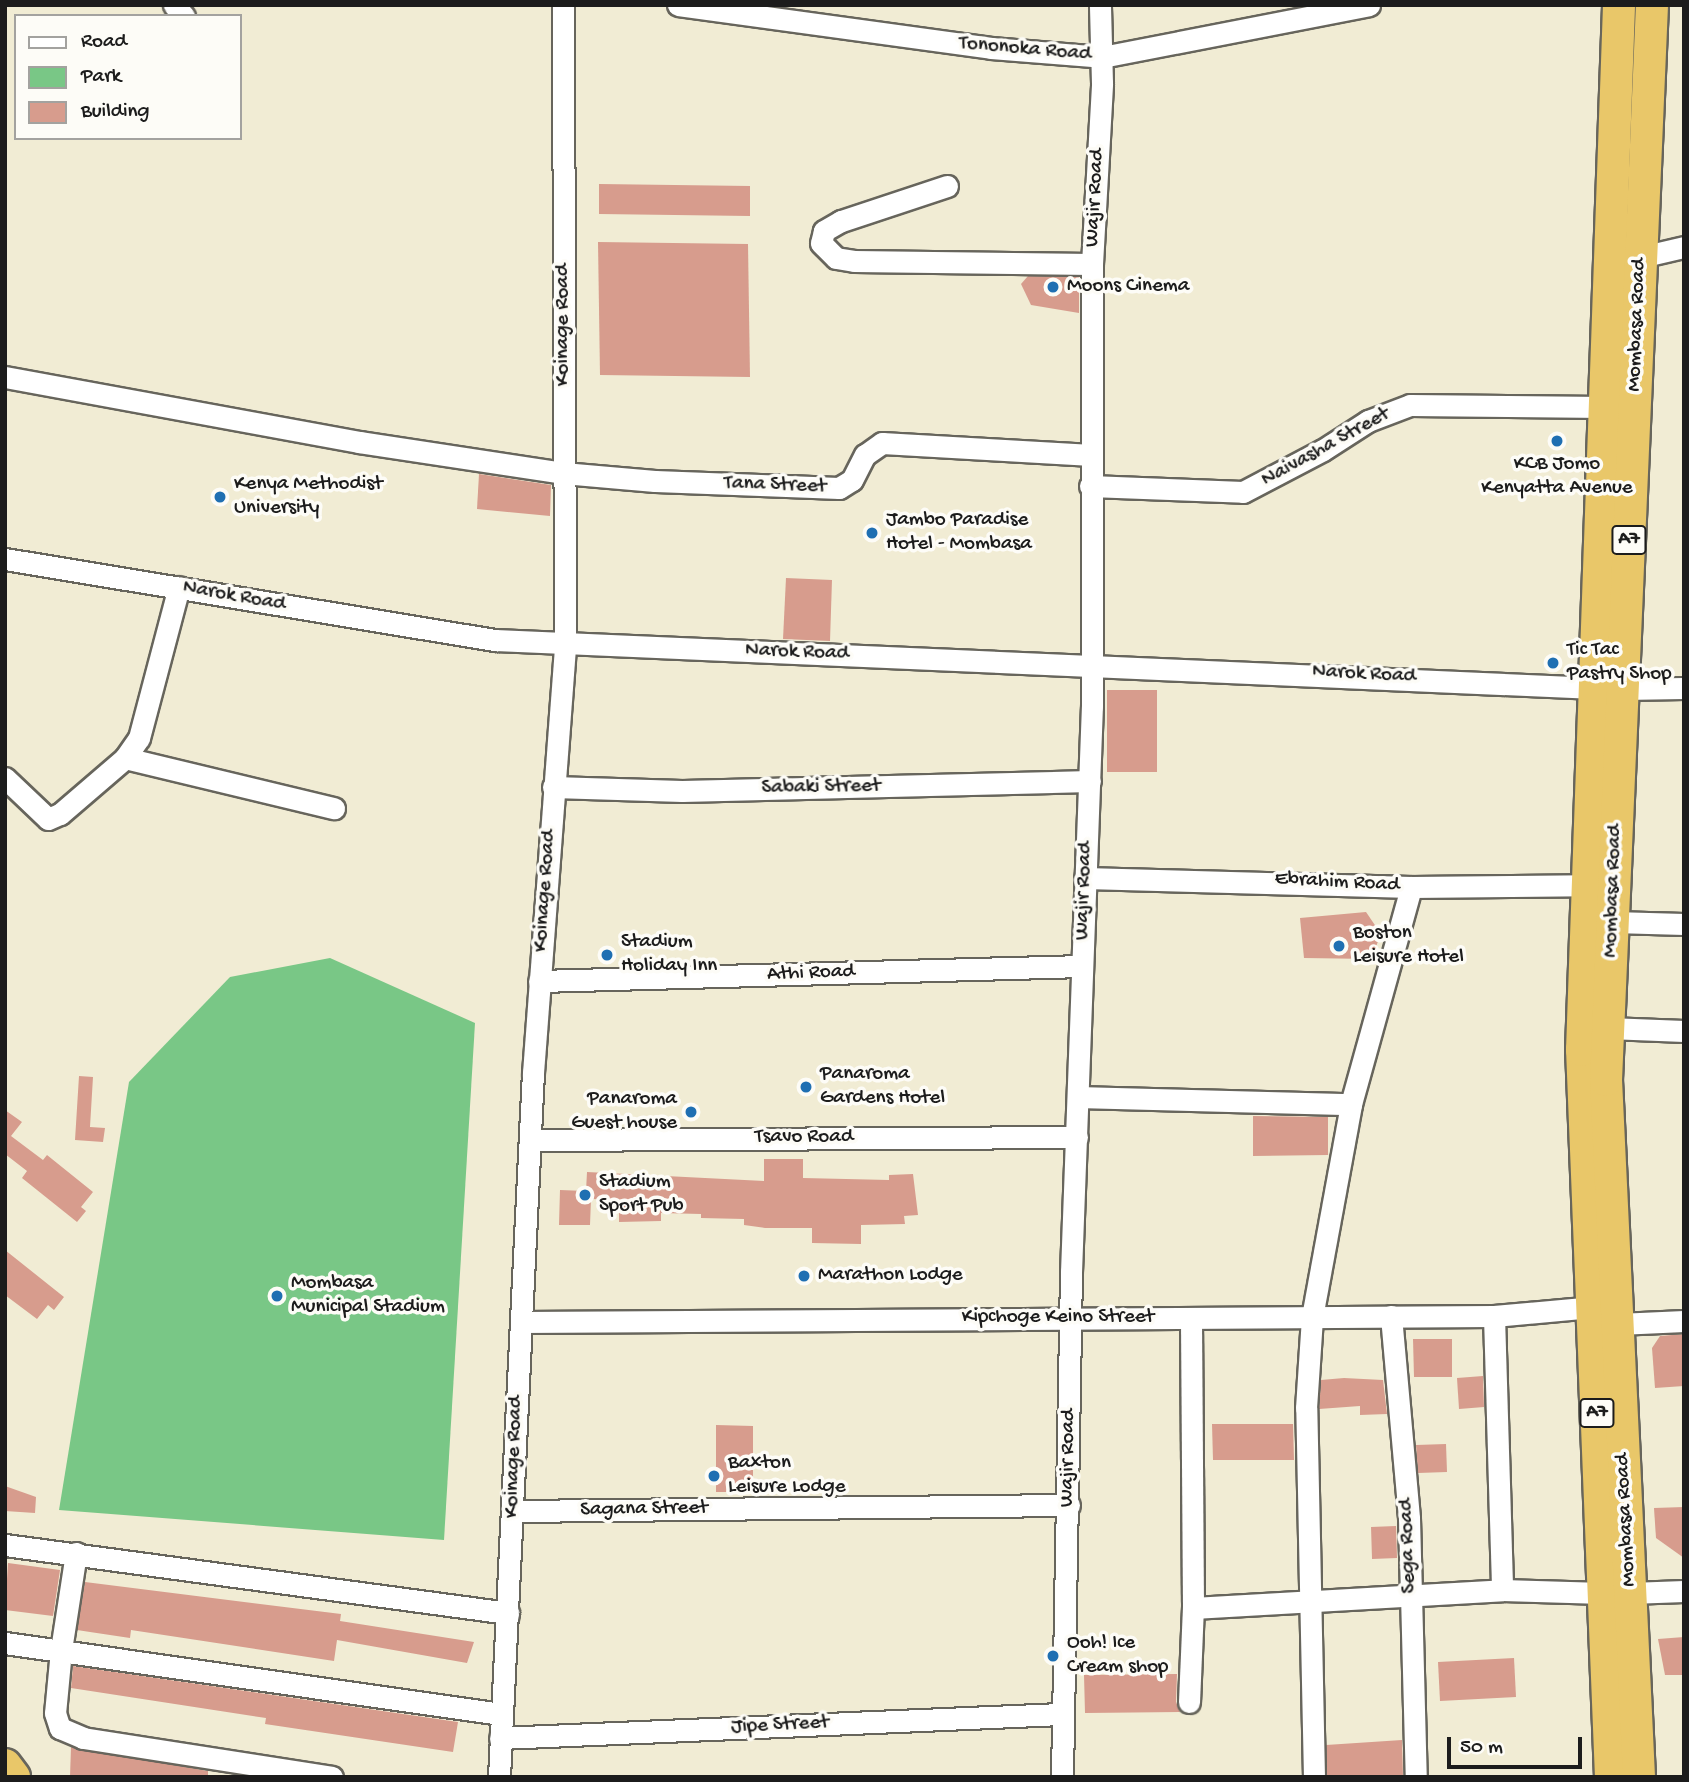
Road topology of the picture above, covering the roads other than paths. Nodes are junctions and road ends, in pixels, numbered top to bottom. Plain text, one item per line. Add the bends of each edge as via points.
1 (564, 5) edge
2 (678, 5) edge
3 (1100, 5) edge
4 (1369, 5) edge
5 (1619, 5) edge
6 (1652, 5) edge
7 (782, 13) edge
8 (1102, 57) junction
9 (947, 186) dead end
10 (1684, 247) edge
11 (1641, 257) junction
12 (1092, 264) junction
13 (5, 377) edge
14 (1605, 407) junction
15 (1091, 455) junction
16 (563, 473) junction
17 (1090, 486) junction
18 (5, 559) edge
19 (179, 587) junction
20 (1611, 634) junction
21 (565, 644) junction
22 (1093, 664) junction
23 (1609, 688) junction
24 (1684, 688) edge
25 (1607, 736) junction
26 (125, 758) junction
27 (5, 778) edge
28 (1090, 781) junction
29 (553, 787) junction
30 (334, 808) dead end
31 (1085, 878) junction
32 (1588, 885) junction
33 (1411, 887) junction
34 (1613, 922) junction
35 (1684, 924) edge
36 (1082, 966) junction
37 (539, 981) junction
38 (1608, 1028) junction
39 (1684, 1031) edge
40 (1078, 1097) junction
41 (1351, 1104) junction
42 (1077, 1137) junction
43 (531, 1140) junction
44 (1603, 1273) junction
45 (1605, 1315) junction
46 (1391, 1316) junction
47 (1493, 1316) junction
48 (1072, 1317) junction
49 (1312, 1317) junction
50 (1191, 1320) junction
51 (1684, 1321) edge
52 (522, 1322) junction
53 (1069, 1505) junction
54 (513, 1511) junction
55 (5, 1545) edge
56 (76, 1553) junction
57 (1502, 1590) junction
58 (1684, 1591) edge
59 (1617, 1593) junction
60 (1411, 1594) junction
61 (1308, 1601) junction
62 (1193, 1608) junction
63 (508, 1613) junction
64 (5, 1643) edge
65 (61, 1650) junction
66 (1189, 1702) dead end
67 (501, 1714) junction
68 (1060, 1714) junction
69 (500, 1738) junction
70 (5, 1765) edge
71 (15, 1777) edge
72 (332, 1777) edge
73 (499, 1777) edge
74 (1062, 1777) edge
75 (1314, 1777) edge
76 (1416, 1777) edge
77 (1611, 1777) edge
78 (1639, 1777) edge

1 - 16 street, Koinage Road
2 - 7 street, Tononoka Road
3 - 8 street, Wajir Road
4 - 8 street, Tononoka Road
5 - 14 highway, Mombasa Road / A7
6 - 11 highway, Mombasa Road / A7
7 - 8 street, Tononoka Road via 991,48
8 - 12 street, Wajir Road
9 - 12 street via 841,221 824,231 821,243 836,258 854,261
10 - 11 street
11 - 20 highway, Mombasa Road / A7
12 - 15 street, Wajir Road
13 - 16 street, Tana Street via 359,442
14 - 17 street, Naivasha Street via 1410,405 1368,421 1243,492
14 - 20 highway, Mombasa Road / A7
15 - 16 street, Tana Street via 882,443 865,455 852,480 831,489
15 - 17 street, Wajir Road
16 - 21 street, Koinage Road
17 - 22 street, Wajir Road
18 - 19 street, Narok Road
19 - 21 street, Narok Road via 495,640
19 - 26 street via 139,738
20 - 23 highway, Mombasa Road / A7
21 - 22 street, Narok Road
21 - 29 street, Koinage Road
22 - 23 street, Narok Road
22 - 28 street, Wajir Road
23 - 24 street, Narok Road
23 - 25 highway, Mombasa Road / A7
25 - 32 highway, Mombasa Road / A7
25 - 34 highway, Mombasa Road / A7
26 - 27 street via 60,814 48,819
26 - 30 street
28 - 29 street, Sabaki Street via 682,792
28 - 31 street, Wajir Road
29 - 37 street, Koinage Road
31 - 33 street, Ebrahim Road
31 - 36 street, Wajir Road
32 - 33 street, Ebrahim Road
32 - 44 highway, Mombasa Road / A7 via 1582,1050
33 - 41 street
34 - 35 street
34 - 38 highway, Mombasa Road / A7
36 - 37 street, Athi Road
36 - 40 street, Wajir Road
37 - 43 street, Koinage Road
38 - 39 street
38 - 44 highway, Mombasa Road / A7
40 - 41 street
40 - 42 street, Wajir Road
41 - 49 street
42 - 43 street, Tsavo Road
42 - 48 street, Wajir Road
43 - 52 street, Koinage Road
44 - 45 highway, Mombasa Road / A7
45 - 47 street, Kipchoge Keino Street
45 - 51 street, Kipchoge Keino Street
45 - 59 highway, Mombasa Road / A7
46 - 47 street, Kipchoge Keino Street
46 - 49 street, Kipchoge Keino Street
46 - 60 street, Sega Road
47 - 57 street
48 - 50 street, Kipchoge Keino Street
48 - 52 street, Kipchoge Keino Street
48 - 53 street, Wajir Road
49 - 50 street, Kipchoge Keino Street
49 - 61 street via 1306,1408
50 - 62 street
52 - 54 street, Koinage Road via 513,1432
53 - 54 street, Sagana Street
53 - 68 street, Wajir Road
54 - 63 street, Koinage Road
55 - 56 street
56 - 63 street
56 - 65 street
57 - 59 street
57 - 60 street
58 - 59 street
59 - 77 highway, Mombasa Road / A7
59 - 78 highway, Mombasa Road / A7
60 - 61 street
60 - 76 street, Sega Road
61 - 62 street via 1240,1609
61 - 75 street
62 - 66 street
63 - 67 street, Koinage Road
64 - 65 street
65 - 67 street
65 - 72 street via 55,1713 60,1728 69,1734
67 - 69 street, Koinage Road
68 - 69 street, Jipe Street
68 - 74 street, Wajir Road
69 - 73 street, Koinage Road
70 - 71 highway

